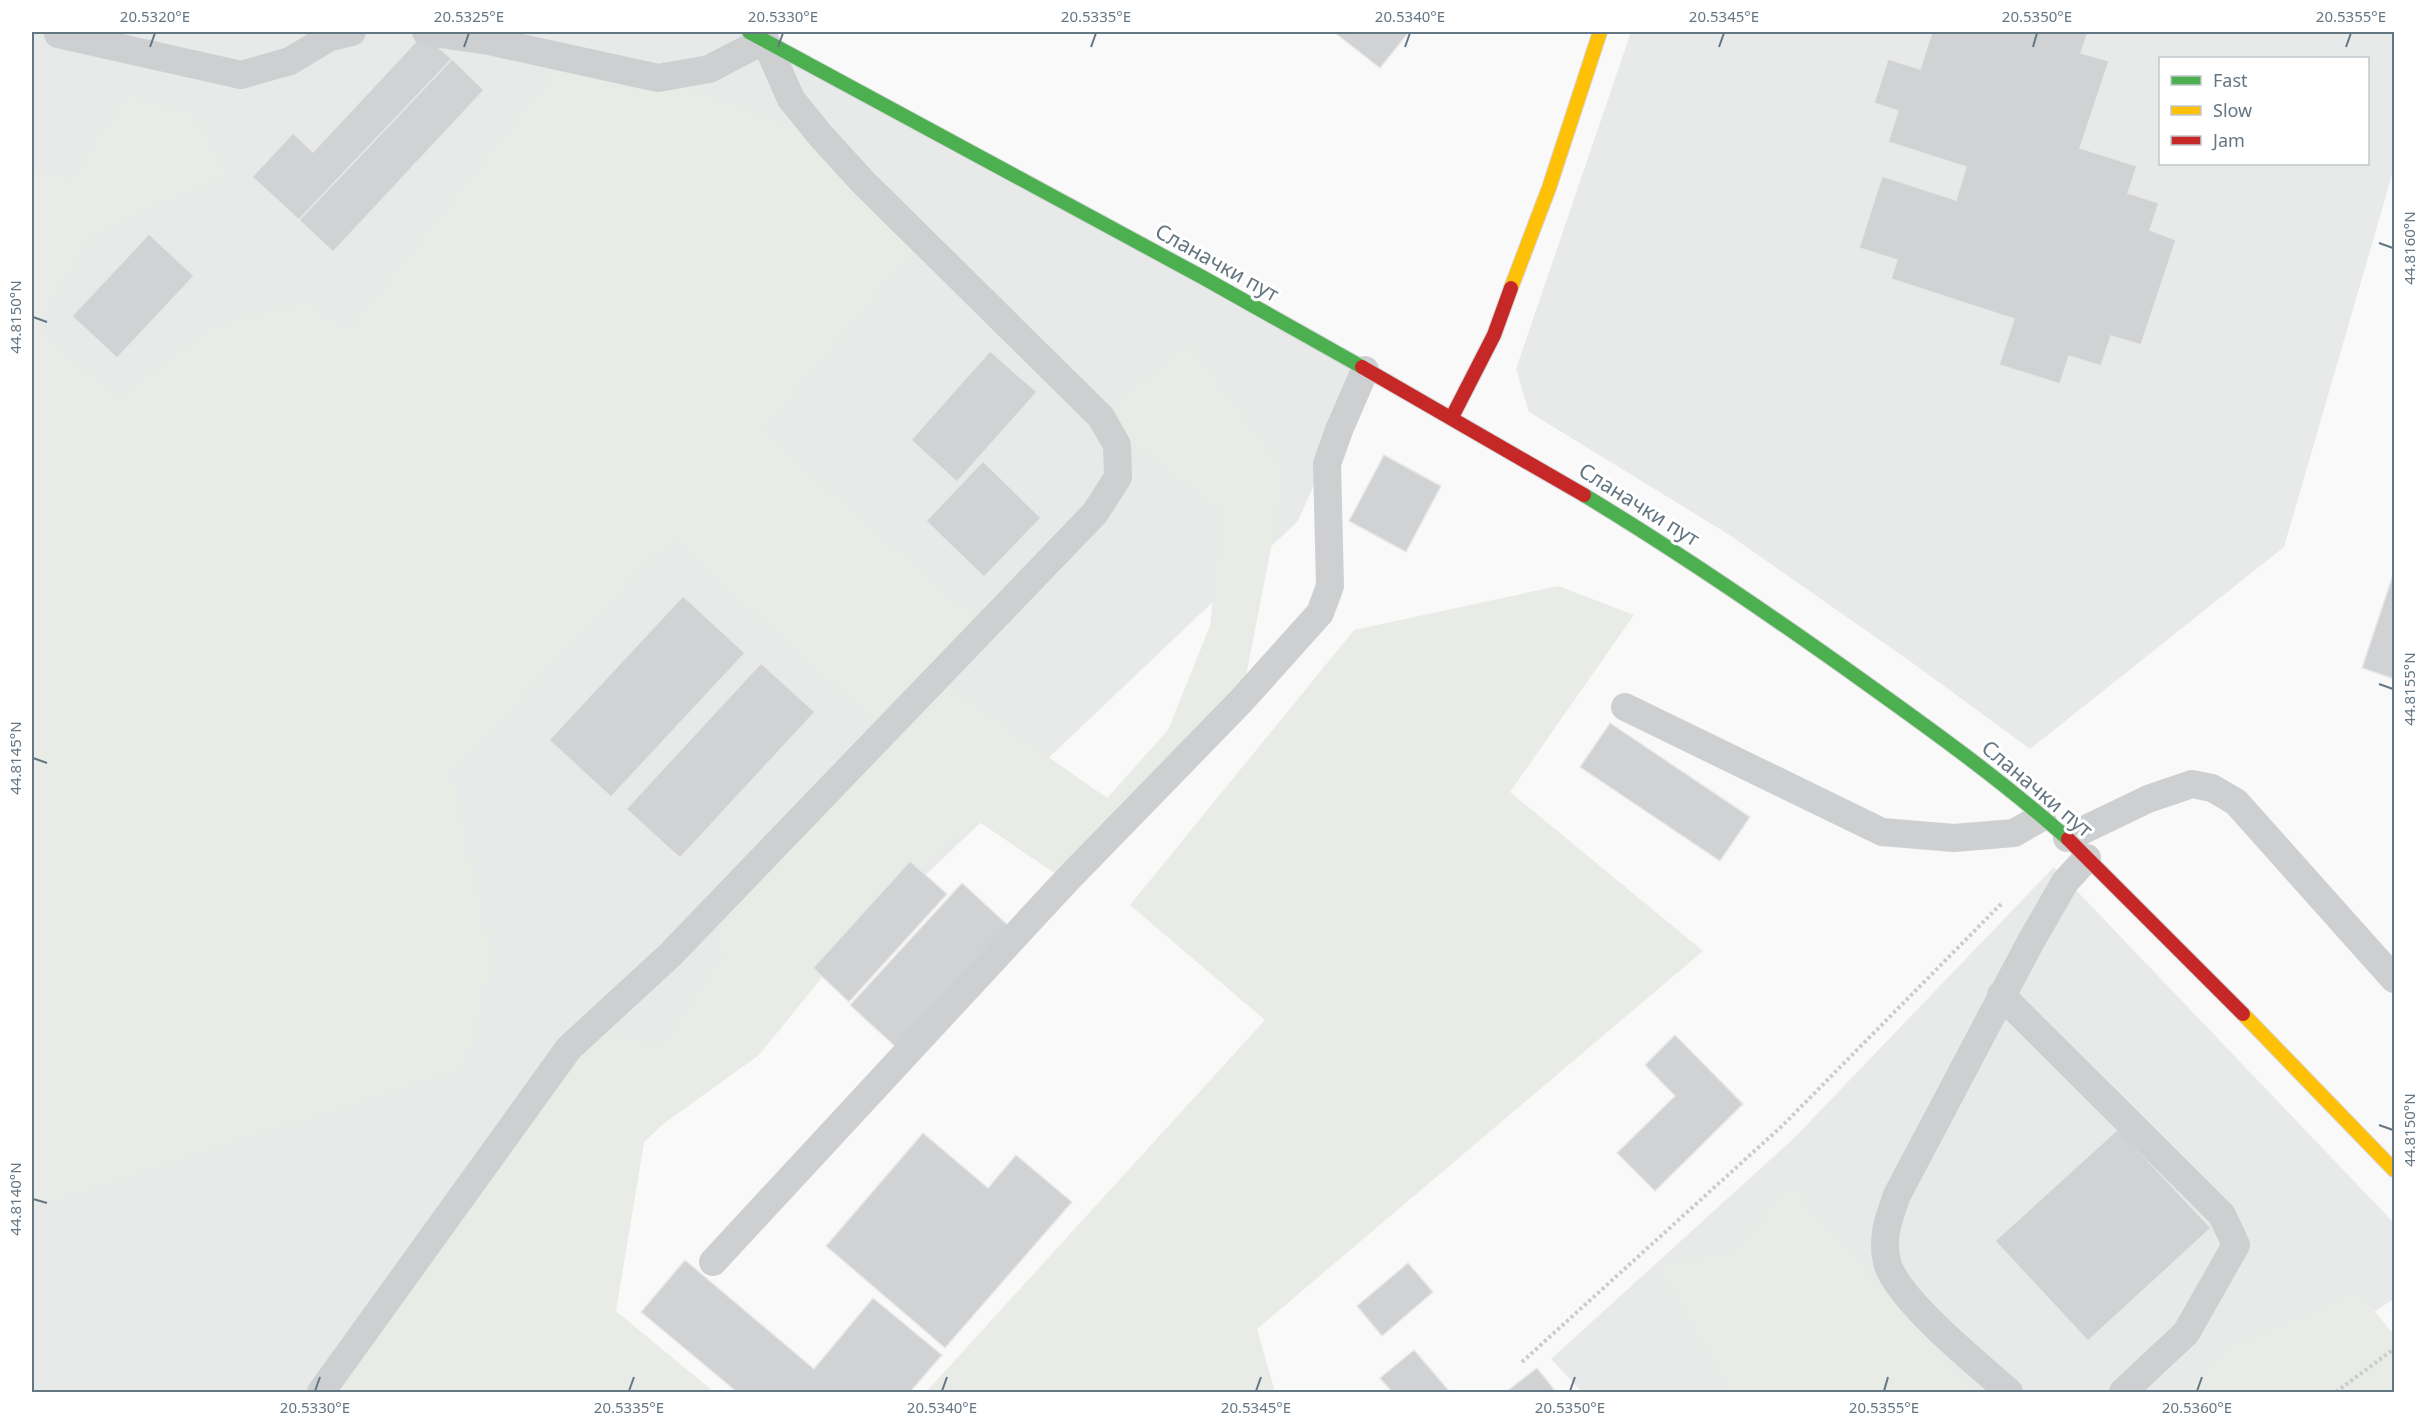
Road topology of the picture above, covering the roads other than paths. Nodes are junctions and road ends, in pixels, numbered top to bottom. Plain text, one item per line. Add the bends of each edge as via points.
1 (352, 32) edge
2 (426, 32) edge
3 (1600, 32) edge
4 (58, 34) dead end
5 (757, 36) edge
6 (1365, 370) junction
7 (1452, 417) junction
8 (1625, 706) dead end
9 (2042, 817) junction
10 (2067, 838) junction
11 (2087, 858) junction
12 (2394, 979) edge
13 (2001, 995) junction
14 (2394, 1170) edge
15 (713, 1262) dead end
16 (321, 1392) edge
17 (2009, 1392) edge
18 (2123, 1392) edge

1 - 4 lane via 330,37 290,61 241,75
2 - 5 lane via 489,41 658,78 709,69
3 - 7 street via 1549,188 1494,335
5 - 6 street, Сланачки пут via 1202,277
5 - 16 lane via 791,99 820,136 1101,417 1117,446 1118,477 1095,513 748,874 670,955 569,1048
6 - 7 street, Сланачки пут
6 - 15 lane via 1327,464 1330,586 1320,613
7 - 9 street, Сланачки пут via 1647,533 1755,604
8 - 9 lane via 1882,832 1954,838 2014,834
9 - 10 street, Сланачки пут
10 - 11 street, Сланачки пут
10 - 12 lane via 2148,799 2192,784 2212,788 2236,802
11 - 13 lane via 2065,882
11 - 14 street, Сланачки пут
13 - 17 lane via 1897,1195 1885,1231 1887,1263 1910,1301
13 - 18 lane via 2222,1215 2236,1245 2186,1333

